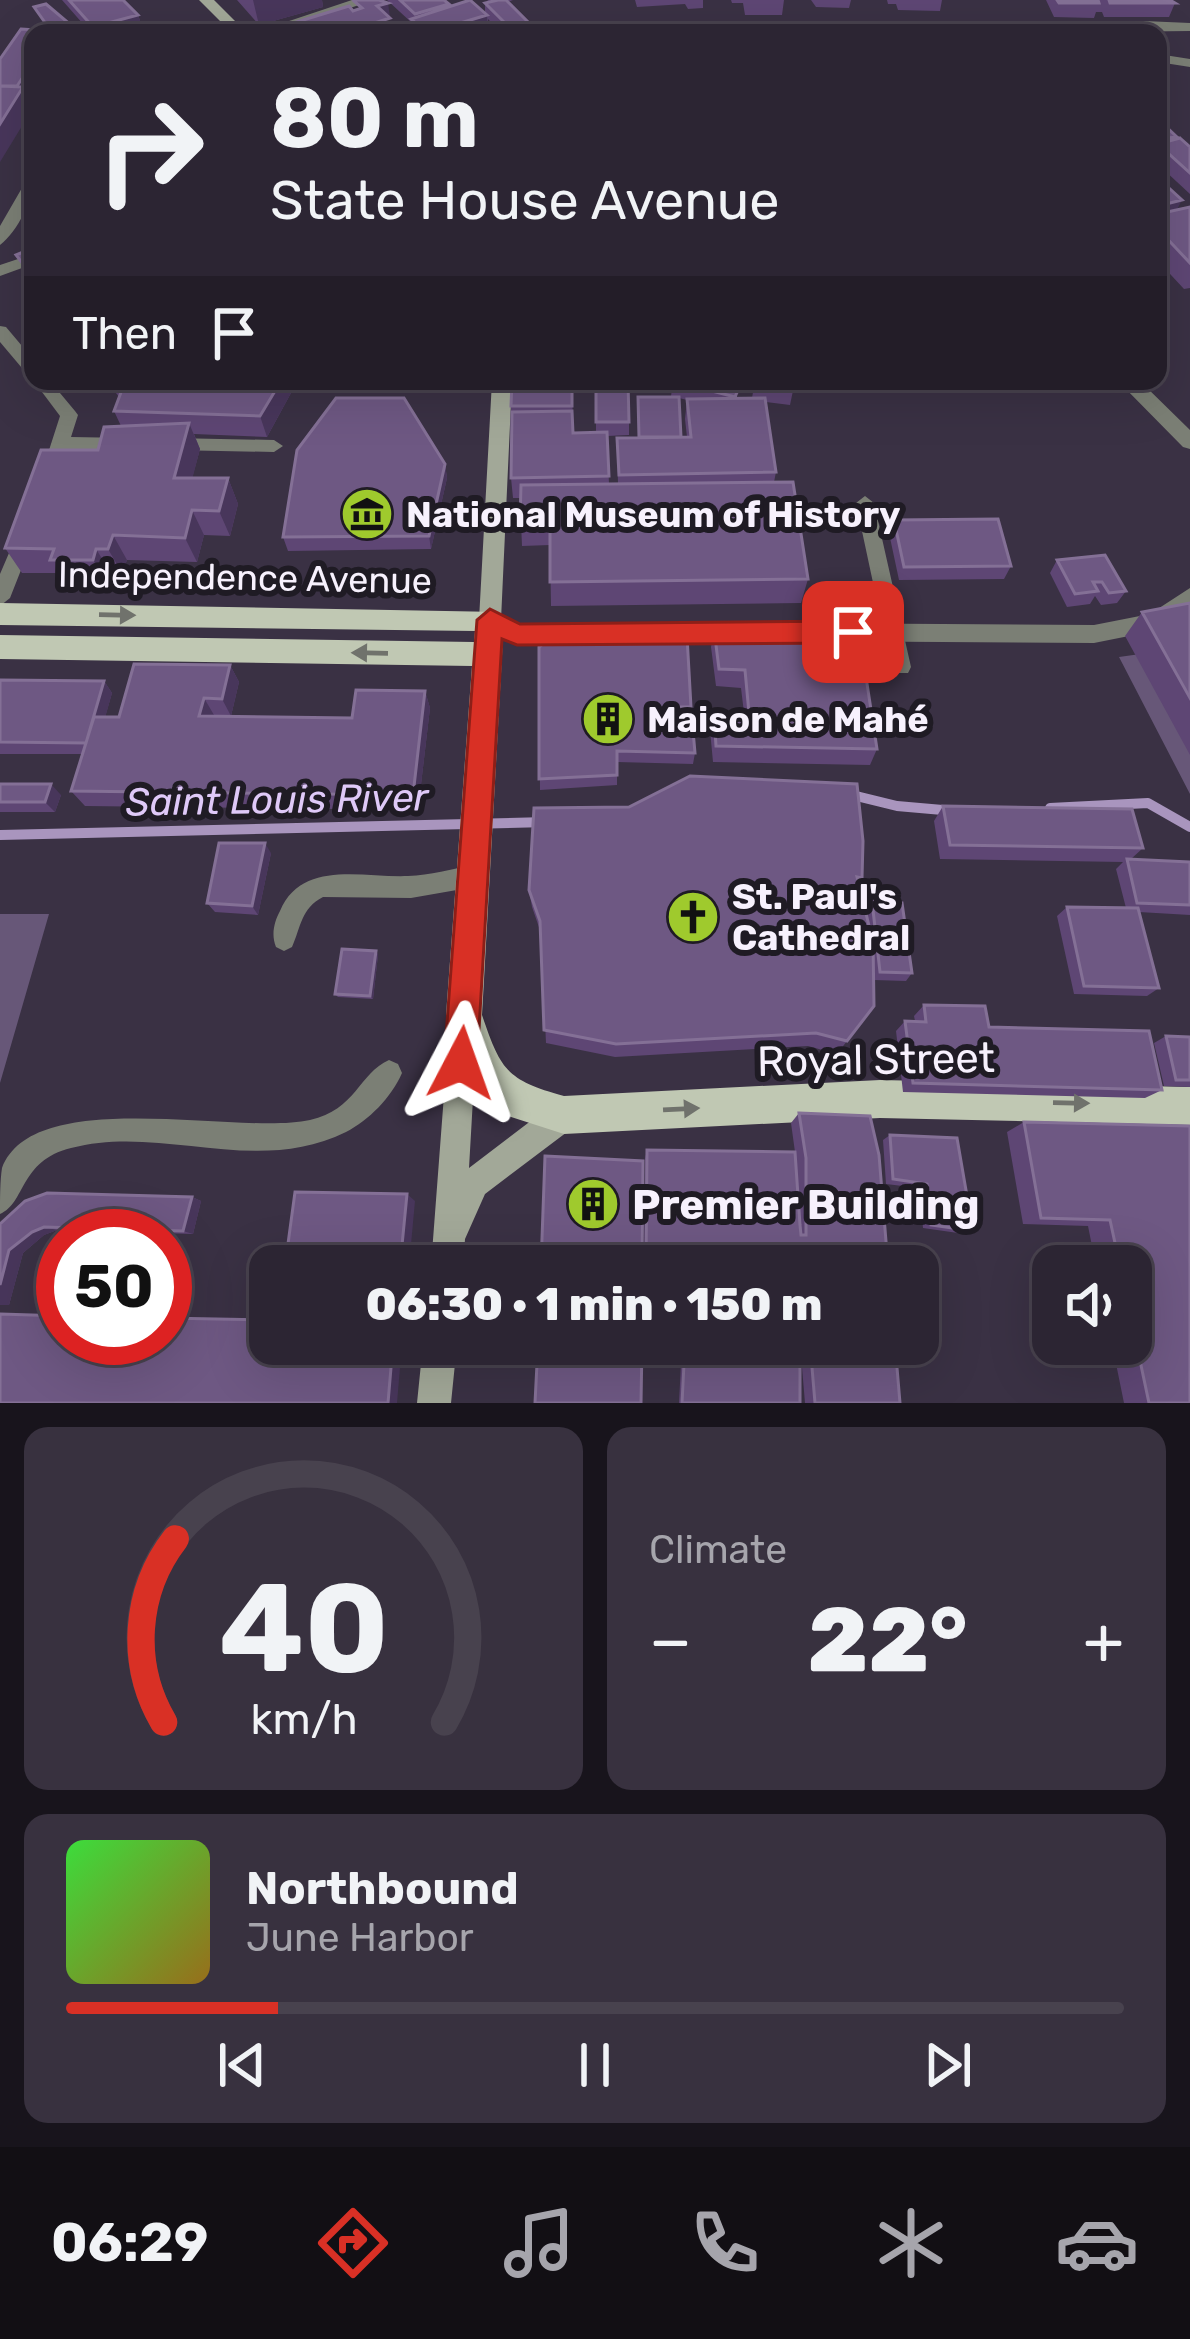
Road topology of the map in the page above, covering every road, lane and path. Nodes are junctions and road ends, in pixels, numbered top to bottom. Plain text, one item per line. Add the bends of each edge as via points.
1 (206, 0) edge
2 (367, 0) edge
3 (231, 24) edge
4 (289, 24) edge
5 (24, 197) edge
6 (0, 240) edge
7 (0, 331) edge
8 (24, 359) edge
9 (47, 390) edge
10 (502, 390) edge
11 (1137, 390) edge
12 (1190, 442) edge
13 (63, 443) junction
14 (274, 446) dead end
15 (45, 488) edge
16 (865, 503) dead end
17 (36, 509) edge
18 (1190, 597) edge
19 (0, 598) edge
20 (0, 614) edge
21 (490, 620) junction
22 (891, 632) junction
23 (517, 635) junction
24 (0, 647) edge
25 (487, 654) junction
26 (902, 667) dead end
27 (475, 863) junction
28 (284, 939) dead end
29 (464, 1015) junction
30 (388, 1073) dead end
31 (1190, 1106) edge
32 (564, 1115) junction
33 (0, 1200) edge
34 (449, 1245) edge
35 (453, 1245) edge
36 (438, 1365) edge
37 (434, 1403) edge

1 - 3 main road
2 - 4 street
5 - 6 lane
7 - 8 lane
9 - 13 lane via 69,416
10 - 21 main road
11 - 12 street
13 - 14 lane
13 - 15 lane
16 - 22 lane
17 - 19 lane
18 - 22 street via 1156,622 1094,634
20 -> 21 main road, Independence Avenue
21 - 23 street
21 - 25 main road
22 - 23 street
22 - 26 lane
23 - 25 street
25 -> 24 main road, Independence Avenue
25 - 27 main road
27 - 28 lane via 411,887 320,886 290,914
27 - 29 main road
29 - 32 main road, Royal Street via 482,1065 508,1099
29 - 34 main road
30 - 33 lane via 378,1094 329,1128 247,1141 122,1126 56,1137 24,1156
32 -> 31 main road, Royal Street via 880,1099
32 - 35 main road via 473,1184
36 - 37 main road

